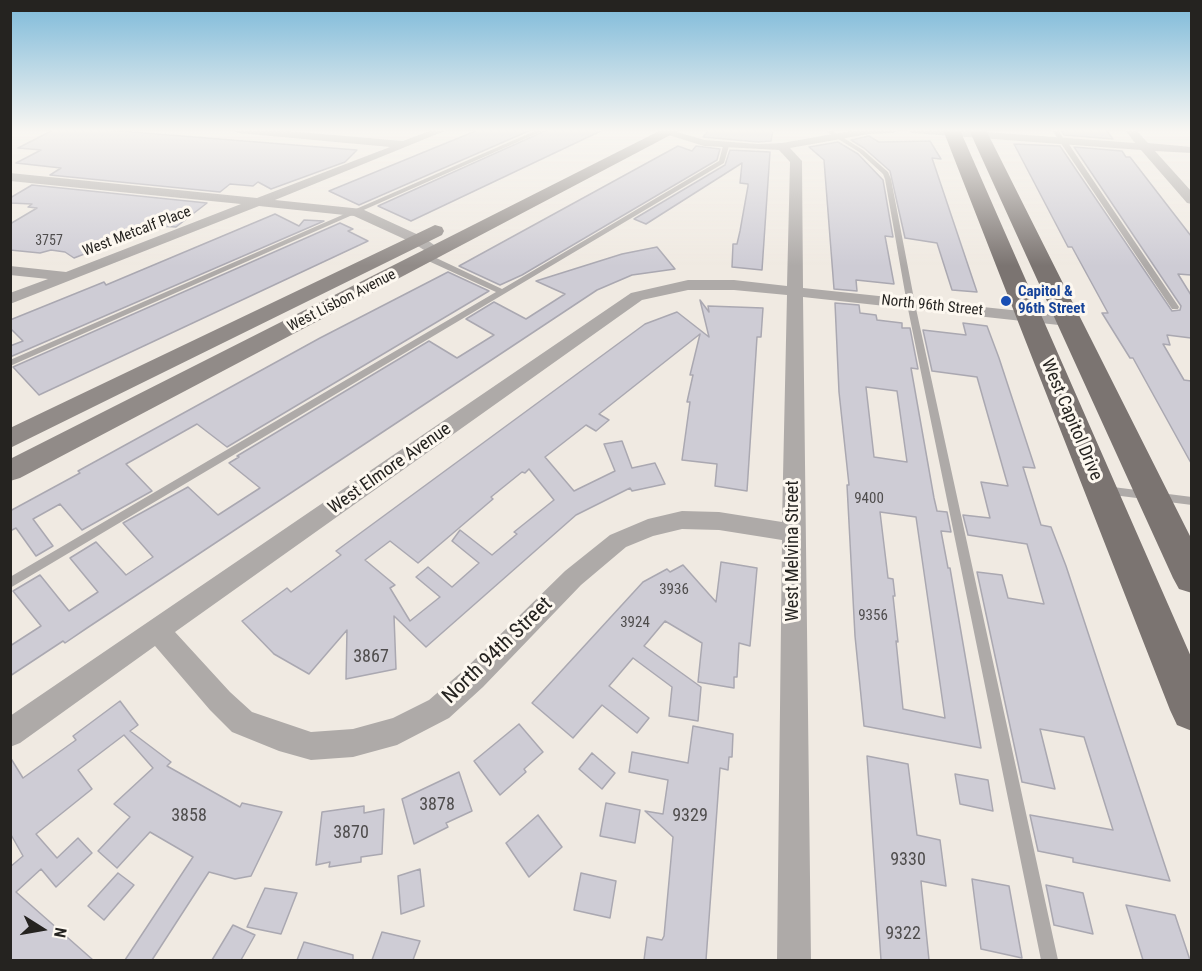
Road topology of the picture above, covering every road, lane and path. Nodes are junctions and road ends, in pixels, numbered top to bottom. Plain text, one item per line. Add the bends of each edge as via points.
1 (326, 175) edge
2 (440, 175) edge
3 (559, 175) edge
4 (577, 175) edge
5 (700, 175) edge
6 (796, 175) edge
7 (886, 175) edge
8 (980, 175) edge
9 (989, 175) edge
10 (1086, 175) edge
11 (1170, 175) edge
12 (10, 177) edge
13 (1191, 200) edge
14 (259, 202) junction
15 (357, 212) junction
16 (427, 250) junction
17 (10, 270) edge
18 (67, 276) junction
19 (503, 292) junction
20 (796, 292) junction
21 (10, 299) edge
22 (911, 304) junction
23 (1175, 307) dead end
24 (1028, 316) junction
25 (1068, 321) junction
26 (10, 363) edge
27 (10, 439) edge
28 (10, 471) edge
29 (1100, 489) junction
30 (1152, 496) junction
31 (1191, 501) edge
32 (793, 533) junction
33 (1187, 561) edge
34 (10, 583) edge
35 (158, 631) junction
36 (1191, 710) edge
37 (10, 733) edge
38 (794, 960) edge
39 (1050, 960) edge

1 - 14 street, West Metcalf Place
2 - 15 lane
3 - 16 main road, West Lisbon Avenue
4 - 16 main road, West Lisbon Avenue
5 - 19 lane
6 - 20 street, West Melvina Street
7 - 22 lane
8 - 24 main road, West Capitol Drive
9 - 25 main road, West Capitol Drive
10 - 23 lane
11 - 13 street
12 - 14 street
14 - 15 street
14 - 18 street, West Metcalf Place
15 - 16 street
15 - 26 lane
16 - 19 lane
16 - 27 main road, West Lisbon Avenue
16 - 28 main road, West Lisbon Avenue
17 - 18 street
18 - 21 street, West Metcalf Place
19 - 34 lane
20 - 22 street, North 96th Street
20 - 32 street, West Melvina Street
20 - 35 street, West Elmore Avenue via 688,285 637,296
22 - 24 street, North 96th Street
22 - 39 lane
24 - 25 street, North 96th Street
24 - 29 main road, West Capitol Drive
25 - 30 main road, West Capitol Drive
29 - 30 lane
29 - 36 main road, West Capitol Drive
30 - 31 lane
30 - 33 main road, West Capitol Drive
32 - 35 street, North 94th Street via 719,521 682,520 618,541 573,578 439,709 397,731 353,743 311,746 242,722
32 - 38 street, West Melvina Street
35 - 37 street, West Elmore Avenue

